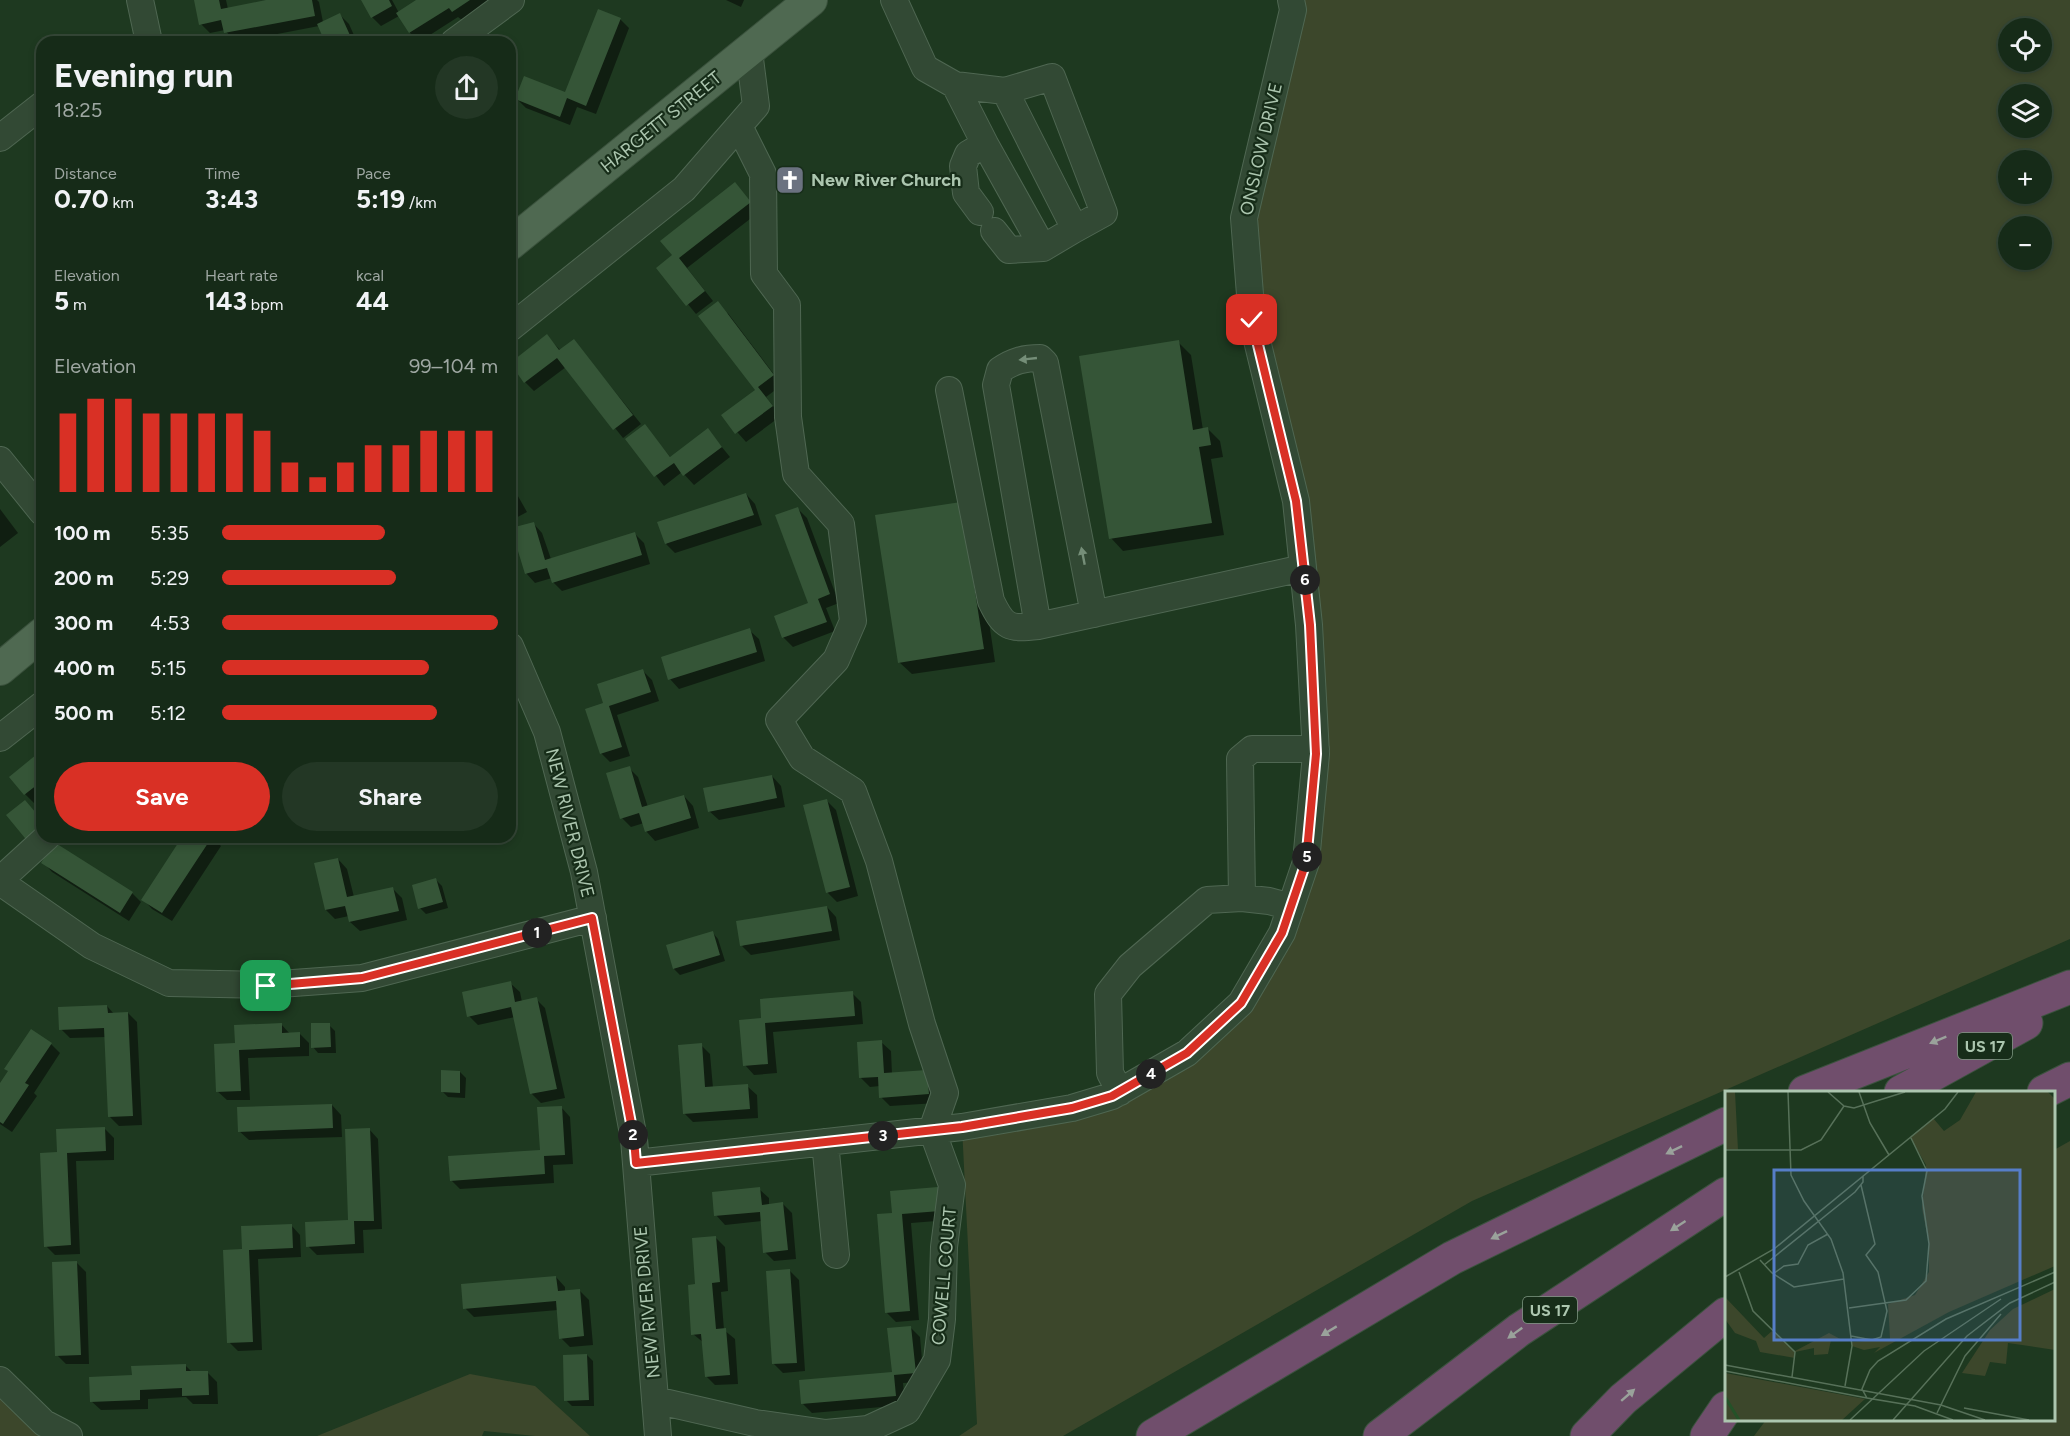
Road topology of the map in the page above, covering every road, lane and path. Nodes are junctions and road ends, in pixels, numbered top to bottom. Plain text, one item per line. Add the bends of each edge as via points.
1 (140, 0) edge
2 (512, 0) edge
3 (811, 0) edge
4 (894, 0) edge
5 (1291, 0) edge
6 (148, 36) edge
7 (462, 36) edge
8 (748, 51) junction
9 (955, 86) junction
10 (1005, 91) junction
11 (36, 110) edge
12 (739, 126) junction
13 (0, 138) edge
14 (984, 144) junction
15 (1075, 229) junction
16 (516, 239) edge
17 (1043, 248) junction
18 (516, 323) edge
19 (949, 390) dead end
20 (0, 460) edge
21 (36, 505) edge
22 (1303, 568) junction
23 (1094, 614) junction
24 (1038, 626) junction
25 (36, 639) edge
26 (516, 660) edge
27 (0, 669) edge
28 (36, 710) edge
29 (0, 738) edge
30 (1316, 749) junction
31 (41, 843) edge
32 (0, 881) edge
33 (1242, 898) junction
34 (1291, 907) junction
35 (592, 918) junction
36 (2070, 987) edge
37 (2070, 999) edge
38 (2070, 1079) edge
39 (1808, 1091) edge
40 (1903, 1091) edge
41 (2046, 1091) edge
42 (1120, 1092) junction
43 (2070, 1096) edge
44 (2055, 1107) edge
45 (1725, 1124) edge
46 (932, 1130) junction
47 (825, 1142) junction
48 (636, 1163) junction
49 (1725, 1195) edge
50 (836, 1255) dead end
51 (1725, 1315) edge
52 (0, 1380) edge
53 (655, 1400) junction
54 (1725, 1409) edge
55 (69, 1436) edge
56 (658, 1436) edge
57 (1153, 1436) edge
58 (1380, 1436) edge
59 (1587, 1436) edge
60 (1707, 1436) edge

1 - 6 street
2 - 7 street
3 - 8 main road, HARGETT STREET
4 - 9 street via 925,68
5 - 22 street, ONSLOW DRIVE via 1293,10 1244,218 1252,320 1296,501
8 - 12 street via 756,106
8 - 16 main road, HARGETT STREET
9 - 10 street
9 - 14 street
10 - 15 street
10 - 15 street via 1052,77 1104,213
11 - 13 street
12 - 18 street via 684,189
12 - 46 street via 763,174 764,274 787,305 788,417 796,474 841,524 853,621 836,660 779,720 802,758 853,791 879,861 922,1024 945,1093
14 - 17 street
14 - 17 street via 968,154 963,165 966,193 1009,250
15 - 17 street
19 - 24 street via 991,601 999,619 1009,625
20 - 21 street
22 - 23 street
22 - 30 street, ONSLOW DRIVE
23 - 24 street
23 -> 24 street via 1046,363 1040,358 1028,358 999,370 996,385
25 - 27 main road
26 - 35 street, NEW RIVER DRIVE via 547,732 584,872
28 - 29 street
30 - 33 street via 1252,749 1240,759
30 - 34 street, ONSLOW DRIVE via 1306,862
31 - 32 street
32 - 35 street via 92,946 169,983 266,986 362,978
33 - 34 street
33 - 42 street via 1207,900 1130,966 1108,994 1110,1073
34 - 42 street, ONSLOW DRIVE via 1282,933 1241,1003 1187,1053
35 - 48 street, NEW RIVER DRIVE
36 -> 39 highway
37 - 40 highway, US 17
38 - 41 highway
42 - 46 street, ONSLOW DRIVE via 1072,1108
43 - 44 highway
45 -> 57 highway via 1452,1258
46 - 47 street, ONSLOW DRIVE
46 - 53 street, COWELL COURT via 952,1185 944,1247 942,1319 937,1360 907,1411 868,1429 826,1433 755,1424
47 - 48 street, ONSLOW DRIVE
47 - 50 street
48 - 53 street, NEW RIVER DRIVE
49 -> 58 highway, US 17 via 1519,1330
59 -> 51 highway via 1623,1399
52 - 55 street via 44,1423
53 - 56 street, NEW RIVER DRIVE
54 - 60 highway

